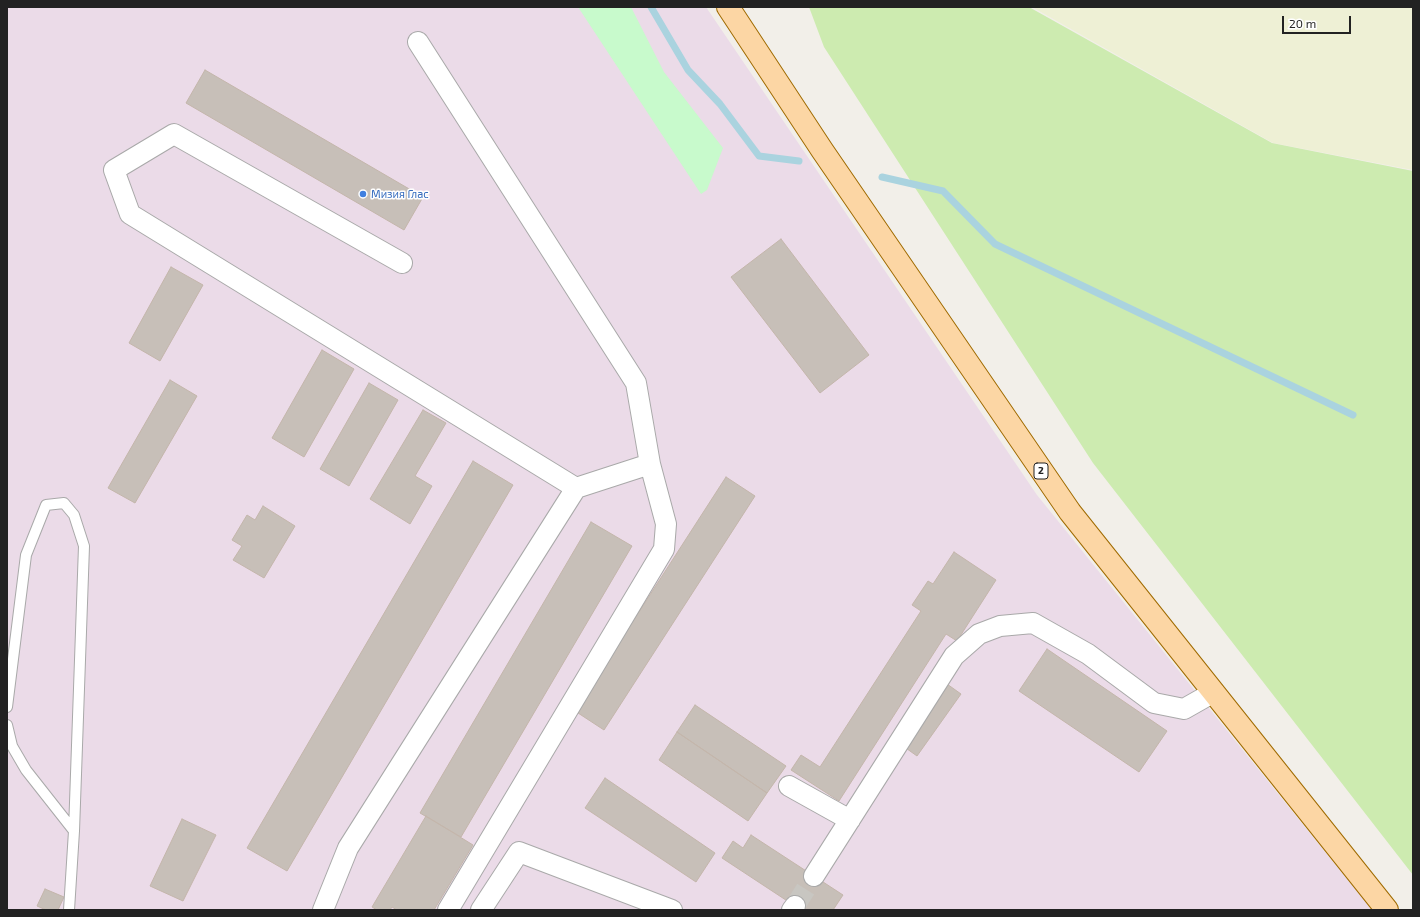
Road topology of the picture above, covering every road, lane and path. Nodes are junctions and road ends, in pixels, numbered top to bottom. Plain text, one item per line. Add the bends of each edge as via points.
1 (728, 7) edge
2 (418, 42) dead end
3 (402, 263) dead end
4 (650, 464) junction
5 (576, 488) junction
6 (1214, 692) junction
7 (7, 707) edge
8 (7, 725) edge
9 (789, 786) dead end
10 (850, 820) junction
11 (74, 831) junction
12 (814, 876) tunnel mouth
13 (69, 910) edge
14 (323, 910) edge
15 (448, 910) edge
16 (481, 910) edge
17 (672, 910) edge
18 (1387, 910) edge

1 - 6 main road, 2 via 822,150 1070,512
2 - 4 street via 636,383
3 - 5 street via 174,134 114,170 130,214
4 - 5 street
4 - 15 street via 666,524 664,549
5 - 14 street via 348,848
6 - 10 street via 1184,709 1154,703 1088,654 1033,623 1000,626 979,634 954,656
6 - 18 main road, 2
7 - 11 lane via 26,555 46,505 64,503 74,515 84,546
8 - 11 lane via 12,746 26,770
9 - 10 street
10 - 12 street
11 - 13 lane
16 - 17 street via 519,852

